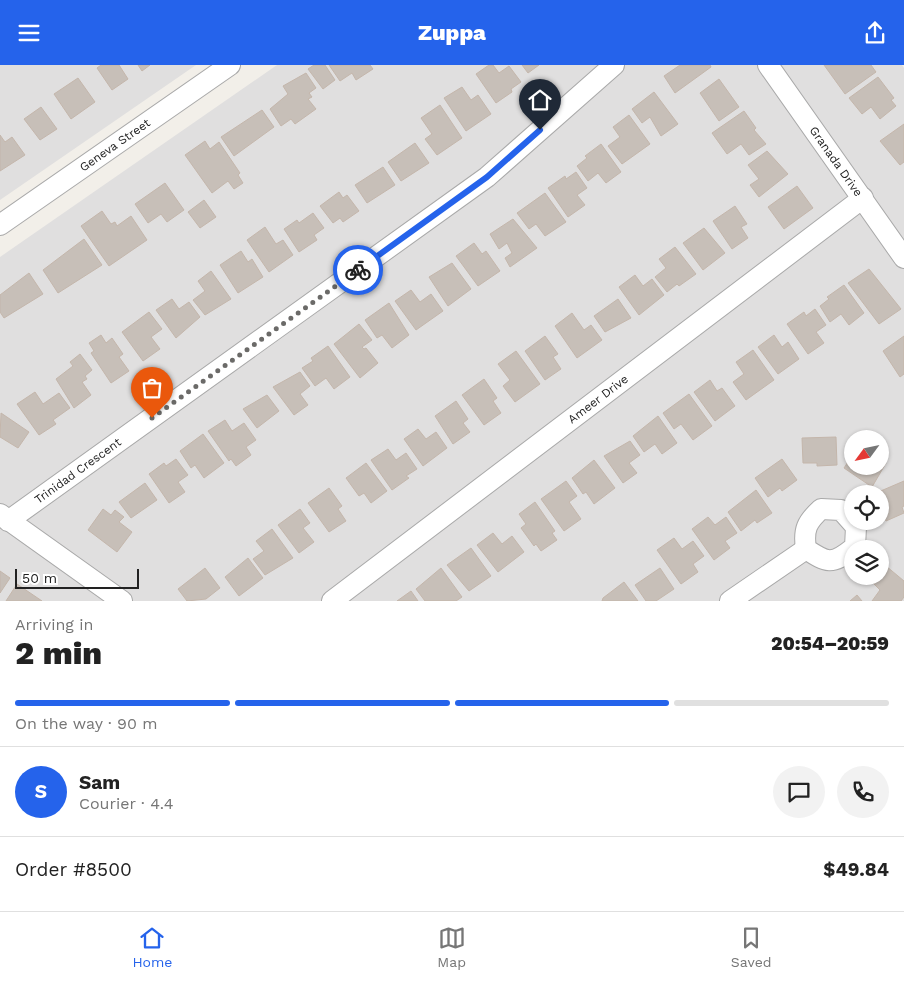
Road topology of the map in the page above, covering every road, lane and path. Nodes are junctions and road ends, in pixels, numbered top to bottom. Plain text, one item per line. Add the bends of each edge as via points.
1 (230, 65) edge
2 (614, 65) edge
3 (768, 65) edge
4 (863, 198) junction
5 (0, 225) edge
6 (904, 258) edge
7 (4, 517) edge
8 (855, 540) edge
9 (806, 549) junction
10 (844, 556) edge
11 (122, 601) edge
12 (332, 601) edge
13 (730, 601) edge

1 - 5 street, Geneva Street
2 - 7 street, Trinidad Crescent via 479,183
3 - 4 street, Granada Drive
4 - 6 street, Granada Drive
4 - 12 street, Ameer Drive
7 - 11 street
8 - 9 street via 856,527 841,510 821,509 807,522 804,534
9 - 10 street via 823,561 839,560
9 - 13 street

